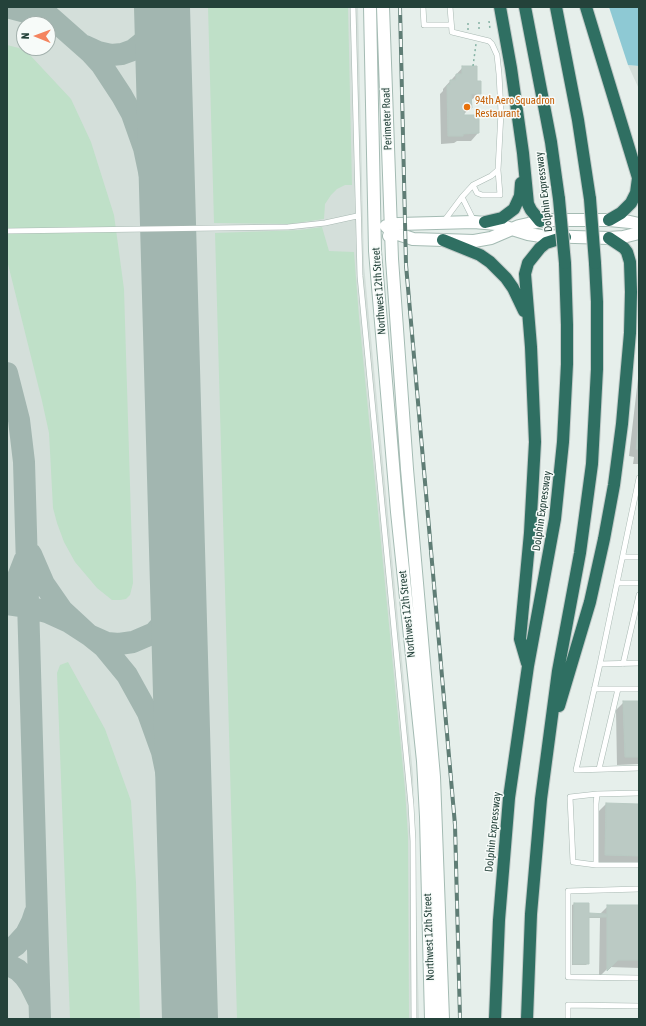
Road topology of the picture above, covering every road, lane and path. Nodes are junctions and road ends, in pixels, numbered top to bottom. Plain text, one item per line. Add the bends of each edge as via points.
1 (353, 7) edge
2 (370, 7) edge
3 (383, 7) edge
4 (423, 7) edge
5 (450, 7) edge
6 (500, 7) edge
7 (525, 7) edge
8 (556, 7) edge
9 (586, 7) edge
10 (479, 22) dead end
11 (489, 22) dead end
12 (468, 24) dead end
13 (451, 25) junction
14 (479, 29) dead end
15 (490, 29) dead end
16 (468, 30) dead end
17 (476, 44) dead end
18 (473, 66) dead end
19 (498, 170) junction
20 (525, 171) junction
21 (638, 180) edge
22 (473, 185) junction
23 (462, 197) junction
24 (374, 209) junction
25 (357, 216) junction
26 (609, 220) junction
27 (540, 221) junction
28 (479, 222) junction
29 (443, 223) junction
30 (639, 224) edge
31 (511, 229) junction
32 (7, 231) edge
33 (391, 231) junction
34 (639, 232) edge
35 (565, 237) junction
36 (609, 238) junction
37 (413, 239) junction
38 (443, 240) junction
39 (392, 259) junction
40 (639, 264) edge
41 (632, 292) junction
42 (529, 320) junction
43 (382, 340) junction
44 (639, 478) edge
45 (623, 557) junction
46 (639, 557) edge
47 (617, 583) junction
48 (639, 583) edge
49 (639, 595) edge
50 (639, 663) edge
51 (600, 664) junction
52 (623, 664) junction
53 (528, 666) junction
54 (594, 689) junction
55 (618, 689) junction
56 (639, 689) edge
57 (549, 742) junction
58 (639, 768) edge
59 (599, 769) junction
60 (639, 793) edge
61 (597, 794) junction
62 (596, 865) junction
63 (639, 866) edge
64 (639, 889) edge
65 (639, 978) edge
66 (639, 1006) edge
67 (414, 1019) edge
68 (431, 1019) edge
69 (443, 1019) edge
70 (495, 1019) edge
71 (527, 1019) edge
72 (568, 1019) edge

1 - 25 lane
2 - 24 main road, Perimeter Road
3 - 33 main road, Perimeter Road
4 - 13 lane via 424,24
5 - 13 lane
6 - 20 highway
7 - 53 highway, Dolphin Expressway, bridge via 548,122 560,199 567,325 564,442 554,526
8 - 57 highway, bridge via 590,199 597,302 597,369 592,464
9 - 21 highway
10 - 14 path
11 - 15 path
12 - 16 path
13 - 19 lane via 452,32 489,41 495,48 499,68 500,99
17 - 18 path
19 - 22 lane
19 - 22 lane via 500,195 482,196
20 - 27 highway via 528,204
20 - 28 highway via 520,196 514,209 502,218
21 - 26 highway via 631,203
22 - 23 lane
23 - 28 lane via 467,209
23 - 29 lane
24 - 33 main road via 382,223
24 - 43 main road, Northwest 12th Street
25 - 32 lane via 288,227
25 - 67 lane via 363,311 411,805
26 - 27 main road
26 - 30 main road
27 - 31 main road
28 - 29 main road
28 - 31 main road
29 - 33 main road via 398,224
31 - 35 main road via 535,236
31 - 38 main road via 484,239
33 - 37 main road
33 - 39 main road, Northwest 12th Street
33 - 43 main road via 383,257 387,313
34 - 36 main road
35 - 36 main road
35 - 42 highway via 546,243 528,262 525,282
36 - 41 highway via 627,252
37 - 38 main road
37 - 39 main road via 403,243
38 - 42 highway via 480,255 498,268 513,288
39 - 69 main road, Northwest 12th Street via 407,469 434,777
40 - 41 highway
41 - 57 highway via 622,424 608,521 590,602
42 - 53 highway via 535,442 520,639
43 - 68 main road, Northwest 12th Street via 423,762
44 - 45 lane
45 - 46 lane
45 - 47 lane
47 - 48 lane
47 - 51 lane
49 - 52 lane
50 - 52 lane
51 - 52 lane
51 - 54 lane
53 - 70 highway, Dolphin Expressway via 504,843 498,920
54 - 55 lane
54 - 59 lane via 576,770
55 - 56 lane
55 - 59 lane
57 - 71 highway via 534,874
58 - 59 lane
60 - 61 lane
61 - 62 lane
61 - 62 lane via 570,797 573,862
62 - 63 lane
64 - 65 lane via 568,891 568,977
66 - 72 lane via 568,1005

